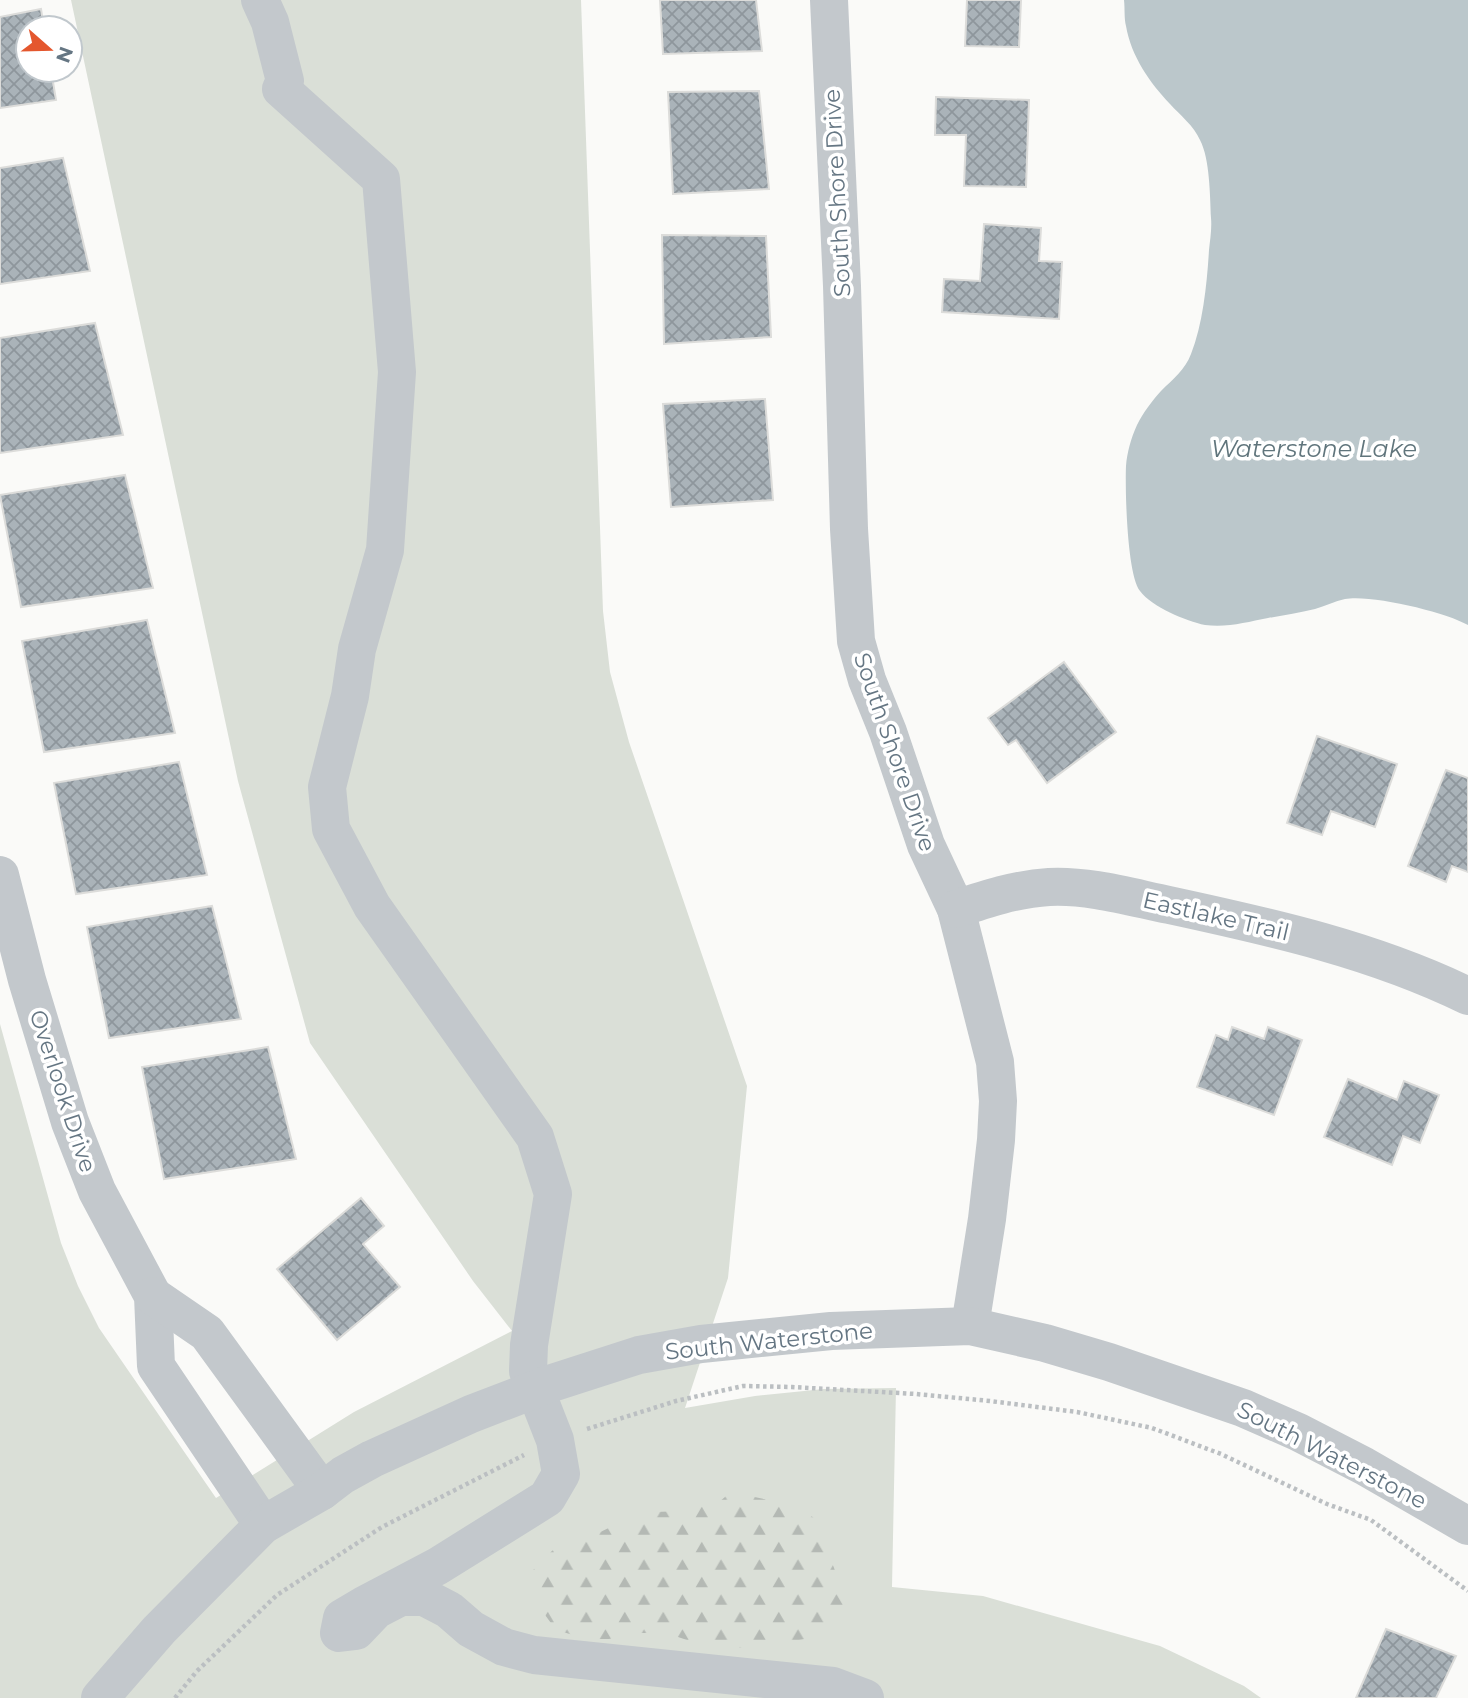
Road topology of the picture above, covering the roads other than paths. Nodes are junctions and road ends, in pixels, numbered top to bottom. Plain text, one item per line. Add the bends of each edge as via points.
1 (260, 0) edge
2 (829, 0) edge
3 (0, 875) edge
4 (956, 909) junction
5 (1468, 996) edge
6 (153, 1296) junction
7 (970, 1325) junction
8 (535, 1389) junction
9 (323, 1491) junction
10 (263, 1525) junction
11 (1468, 1526) edge
12 (100, 1698) edge
13 (865, 1698) edge

1 - 8 street via 285,81 281,89 381,179 397,372 385,550 357,649 327,788 331,829 372,906 535,1137 553,1194 529,1345 528,1371
2 - 4 street, South Shore Drive via 856,641 926,845
3 - 6 street, Overlook Drive via 70,1122 97,1191
4 - 5 street, Eastlake Trail via 1002,894 1049,887 1094,889 1298,934 1375,957
4 - 7 street, South Shore Drive via 995,1062 998,1101 987,1219
6 - 9 street, Overlook Drive via 207,1334
6 - 10 street, Overlook Drive via 156,1367
7 - 8 street, South Waterstone via 831,1331 701,1344 639,1356
7 - 11 street, South Waterstone via 1097,1358 1243,1408 1364,1466
8 - 9 street, South Waterstone via 372,1459
8 - 13 street via 555,1440 561,1474 547,1499 342,1618 340,1633 356,1631 376,1610 401,1597 424,1597 504,1647 534,1655 833,1686
9 - 10 street, South Waterstone
10 - 12 street, South Waterstone via 159,1630

